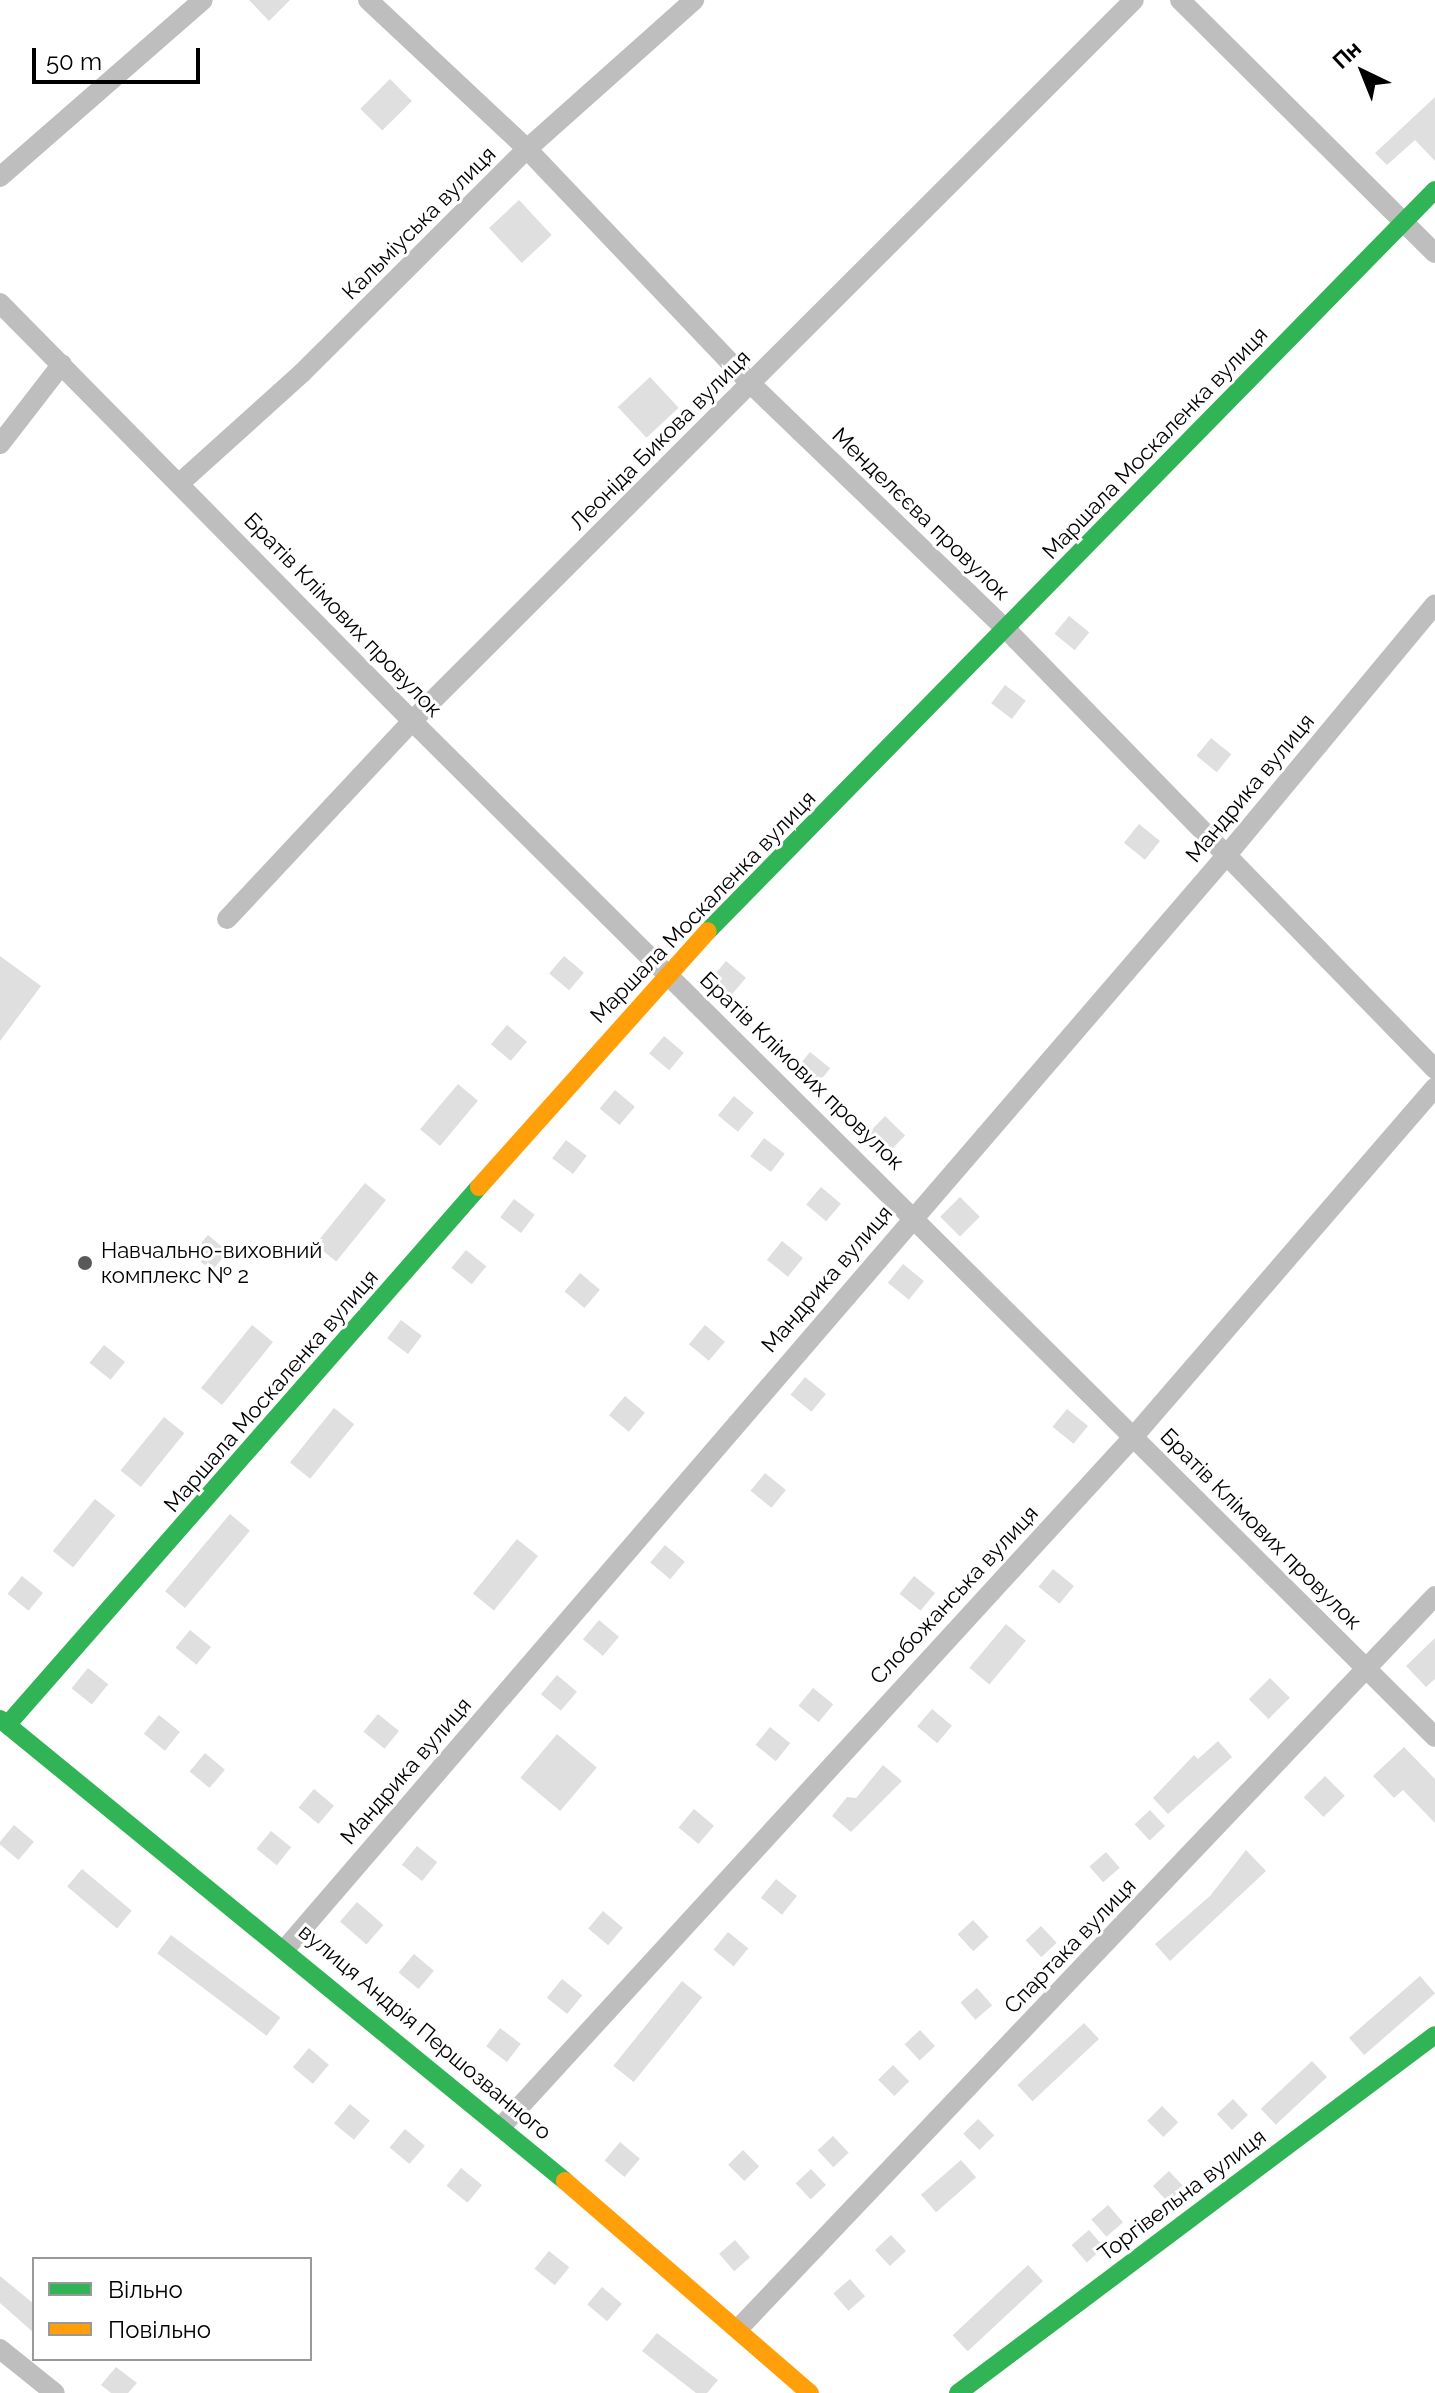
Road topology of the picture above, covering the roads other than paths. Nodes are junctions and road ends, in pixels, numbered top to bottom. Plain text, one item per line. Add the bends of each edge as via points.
1 (203, 0) edge
2 (368, 0) edge
3 (694, 0) edge
4 (1134, 0) edge
5 (1180, 0) edge
6 (527, 149) junction
7 (0, 177) edge
8 (1435, 190) edge
9 (1402, 220) junction
10 (1435, 253) edge
11 (0, 303) edge
12 (62, 364) junction
13 (751, 384) junction
14 (0, 444) edge
15 (181, 482) junction
16 (1435, 604) edge
17 (1008, 631) junction
18 (412, 721) junction
19 (1226, 856) junction
20 (227, 919) dead end
21 (667, 973) junction
22 (1435, 1069) edge
23 (1435, 1088) edge
24 (915, 1214) junction
25 (1135, 1435) junction
26 (1435, 1596) edge
27 (1366, 1670) junction
28 (4, 1722) edge
29 (1435, 1737) edge
30 (286, 1948) junction
31 (1435, 2035) edge
32 (501, 2127) junction
33 (739, 2328) junction
34 (0, 2349) edge
35 (55, 2393) edge
36 (810, 2393) edge
37 (958, 2393) edge

1 - 7 street
2 - 6 street, Менделєєва провулок
3 - 6 street, Кальміуська вулиця
4 - 13 street, Леоніда Бикова вулиця
5 - 9 street
6 - 13 street, Менделєєва провулок
6 - 15 street, Кальміуська вулиця via 302,373
8 - 9 street, Маршала Москаленка вулиця
9 - 10 street
9 - 17 street, Маршала Москаленка вулиця
11 - 12 street, Братів Клімових провулок
12 - 14 street
12 - 15 street, Братів Клімових провулок
13 - 17 street, Менделєєва провулок
13 - 18 street, Леоніда Бикова вулиця
15 - 18 street, Братів Клімових провулок
16 - 19 street, Мандрика вулиця
17 - 19 street, Менделєєва провулок
17 - 21 street, Маршала Москаленка вулиця
18 - 20 street, Леоніда Бикова вулиця
18 - 21 street, Братів Клімових провулок
19 - 22 street, Менделєєва провулок
19 - 24 street, Мандрика вулиця
21 - 24 street, Братів Клімових провулок
21 - 28 street, Маршала Москаленка вулиця
23 - 25 street, Слобожанська вулиця
24 - 25 street, Братів Клімових провулок
24 - 30 street, Мандрика вулиця
25 - 27 street, Братів Клімових провулок
25 - 32 street, Слобожанська вулиця
26 - 27 street, Спартака вулиця
27 - 29 street, Братів Клімових провулок
27 - 33 street, Спартака вулиця
28 - 30 street, вулиця Андрія Першозванного
30 - 32 street, вулиця Андрія Першозванного
31 - 37 street, Торгівельна вулиця
32 - 33 street, вулиця Андрія Першозванного
33 - 36 street, вулиця Андрія Першозванного
34 - 35 street

